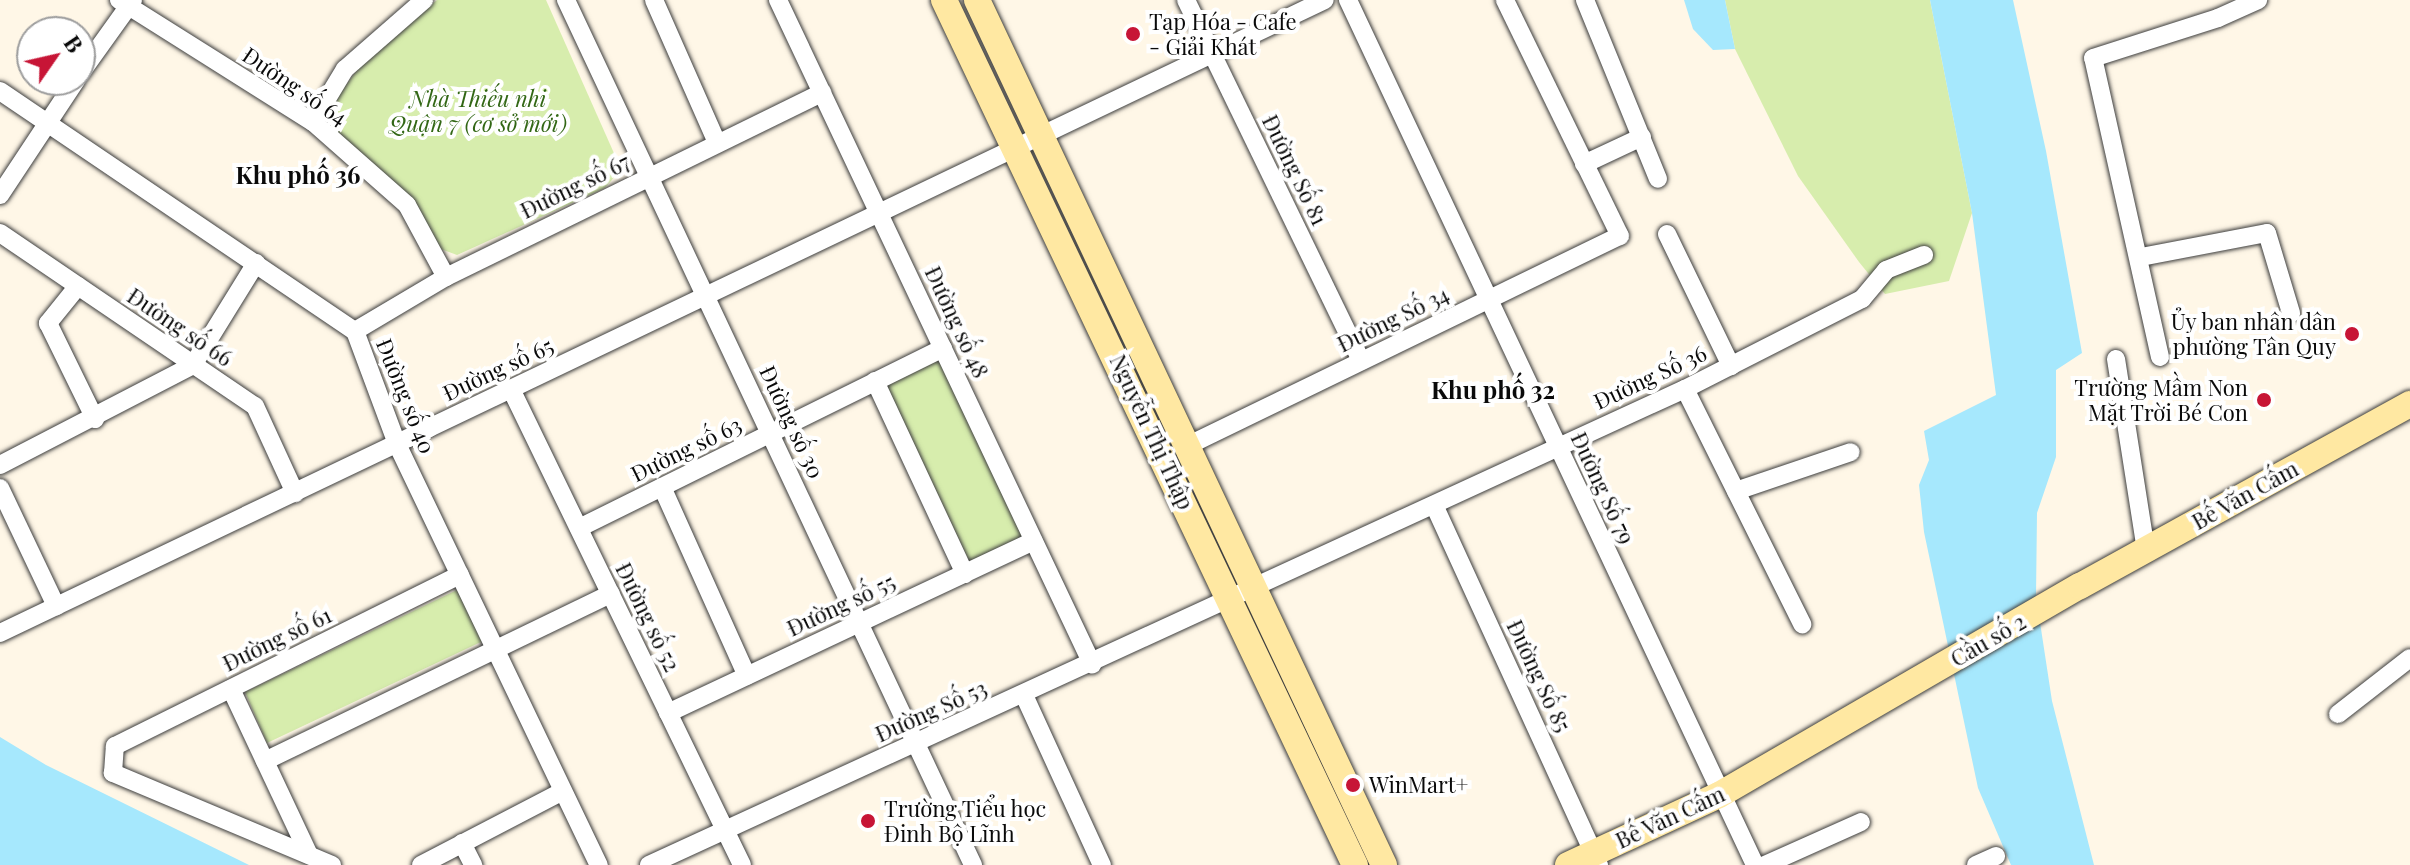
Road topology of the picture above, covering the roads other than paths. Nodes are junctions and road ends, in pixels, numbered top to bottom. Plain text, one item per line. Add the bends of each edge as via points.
1 (424, 0) edge
2 (566, 0) edge
3 (654, 0) edge
4 (778, 0) edge
5 (944, 0) edge
6 (977, 0) edge
7 (1186, 0) edge
8 (1325, 0) edge
9 (1348, 0) edge
10 (1505, 0) edge
11 (1585, 0) edge
12 (2258, 0) edge
13 (126, 2) edge
14 (96, 49) edge
15 (1212, 53) junction
16 (0, 91) edge
17 (822, 93) junction
18 (65, 96) edge
19 (47, 122) junction
20 (313, 122) junction
21 (1042, 136) junction
22 (1642, 137) junction
23 (717, 143) junction
24 (1017, 148) junction
25 (1584, 164) junction
26 (650, 175) junction
27 (1658, 179) dead end
28 (0, 195) edge
29 (879, 214) junction
30 (0, 233) edge
31 (1667, 234) dead end
32 (1924, 255) dead end
33 (2141, 257) junction
34 (256, 263) junction
35 (446, 277) junction
36 (78, 286) junction
37 (707, 296) junction
38 (1487, 300) junction
39 (2291, 313) dead end
40 (355, 331) junction
41 (943, 348) junction
42 (2160, 357) dead end
43 (2116, 359) dead end
44 (1361, 361) junction
45 (193, 365) junction
46 (1731, 366) junction
47 (875, 381) junction
48 (511, 389) junction
49 (1685, 389) junction
50 (2410, 404) edge
51 (95, 419) junction
52 (771, 433) junction
53 (397, 444) junction
54 (1187, 446) junction
55 (1557, 447) junction
56 (1851, 452) dead end
57 (0, 465) edge
58 (662, 487) junction
59 (1736, 491) junction
60 (295, 493) junction
61 (2, 496) edge
62 (1435, 507) junction
63 (579, 528) junction
64 (1034, 541) junction
65 (2146, 550) junction
66 (965, 574) junction
67 (460, 575) junction
68 (2080, 586) joint
69 (611, 594) junction
70 (1244, 596) junction
71 (56, 606) junction
72 (858, 623) junction
73 (1802, 624) dead end
74 (0, 633) edge
75 (496, 649) junction
76 (2410, 658) edge
77 (1092, 664) junction
78 (747, 676) junction
79 (231, 689) junction
80 (1896, 694) joint
81 (1024, 695) junction
82 (668, 713) junction
83 (2338, 714) dead end
84 (915, 745) junction
85 (265, 761) junction
86 (563, 791) junction
87 (1719, 795) junction
88 (1861, 822) dead end
89 (725, 831) junction
90 (462, 843) junction
91 (309, 855) junction
92 (1996, 856) dead end
93 (1596, 859) edge
94 (332, 865) edge
95 (421, 865) edge
96 (473, 865) edge
97 (599, 865) edge
98 (649, 865) edge
99 (742, 865) edge
100 (973, 865) edge
101 (1102, 865) edge
102 (1355, 865) edge
103 (1384, 865) edge
104 (1568, 865) edge
105 (1755, 865) edge
106 (1765, 865) edge
107 (1976, 865) edge

1 - 20 street via 345,69
2 - 26 street, Đường số 30
3 - 23 street
4 - 17 street, Đường số 48
5 - 24 main road, Nguyễn Thị Thập
6 - 21 main road, Nguyễn Thị Thập
7 - 15 street, Đường Số 81
8 - 15 street, Đường số 65
9 - 38 street, Đường Số 79
10 - 25 street
11 - 22 street
12 - 33 street via 2093,58
13 - 14 street
13 - 20 street, Đường số 64
15 - 21 street, Đường số 65
15 - 44 street, Đường Số 81
16 - 19 street, Đường số 40
17 - 23 street, Đường số 67
17 - 29 street, Đường số 48
18 - 19 street
19 - 28 street
19 - 34 street, Đường số 40
20 - 35 street, Đường số 64 via 407,205
21 - 24 street, Đường số 65
21 - 54 main road, Nguyễn Thị Thập
22 - 25 street
22 - 27 street
23 - 26 street, Đường số 67
24 - 29 street, Đường số 65
24 - 70 main road, Nguyễn Thị Thập
25 - 38 street, Đường Số 34 via 1620,236
26 - 35 street, Đường số 67
26 - 37 street, Đường số 30
29 - 37 street, Đường số 65
29 - 41 street, Đường số 48
30 - 36 street, Đường số 66
31 - 46 street
32 - 46 street, Đường Số 36 via 1886,270 1862,299
33 - 39 street via 2267,233
33 - 42 street
34 - 40 street, Đường số 40
34 - 45 street
35 - 40 street, Đường số 67
36 - 45 street, Đường số 66
36 - 51 street via 48,323
37 - 48 street, Đường số 65
37 - 52 street, Đường số 30
38 - 44 street, Đường Số 34
38 - 55 street, Đường Số 79
40 - 53 street, Đường số 40
41 - 47 street, Đường số 63
41 - 64 street, Đường số 48
43 - 65 street
44 - 54 street, Đường Số 34
45 - 51 street
45 - 60 street, Đường số 66 via 255,406
46 - 49 street, Đường Số 36
47 - 52 street, Đường số 63
47 - 66 street
48 - 53 street, Đường số 65
48 - 63 street, Đường số 52
49 - 55 street, Đường Số 36
49 - 59 street
50 - 65 main road, Bế Văn Cấm
51 - 57 street
52 - 58 street, Đường số 63
52 - 72 street, Đường số 30
53 - 60 street, Đường số 65
53 - 67 street, Đường số 40
54 - 70 main road, Nguyễn Thị Thập
55 - 62 street, Đường Số 36
55 - 87 street, Đường Số 79
56 - 59 street
58 - 63 street, Đường số 63
58 - 78 street
59 - 73 street
60 - 71 street, Đường số 65
61 - 71 street
62 - 70 street, Đường Số 36
62 - 93 street, Đường Số 85
63 - 69 street, Đường số 52
64 - 66 street, Đường số 55
64 - 77 street, Đường số 48
65 - 68 main road, Bế Văn Cấm
66 - 72 street, Đường số 55
67 - 75 street, Đường số 40
67 - 79 street, Đường số 61
68 - 80 main road, Cầu số 2
69 - 75 street
69 - 82 street, Đường số 52
70 - 77 street, Đường Số 53
70 - 102 main road, Nguyễn Thị Thập
70 - 103 main road, Nguyễn Thị Thập
71 - 74 street, Đường số 65
72 - 78 street, Đường số 55
72 - 84 street, Đường số 30
75 - 85 street
75 - 86 street, Đường số 40
76 - 83 street
77 - 81 street, Đường Số 53
78 - 82 street, Đường số 55
79 - 85 street
79 - 91 street, Đường số 61 via 115,746 113,773
80 - 87 main road, Bế Văn Cấm
81 - 84 street, Đường Số 53
81 - 101 street
82 - 89 street, Đường số 52
84 - 89 street, Đường Số 53
84 - 100 street, Đường số 30
85 - 91 street
86 - 90 street
86 - 97 street, Đường số 40
87 - 93 main road, Bế Văn Cấm
87 - 105 street, Đường Số 79
88 - 106 street
89 - 98 street, Đường Số 53
89 - 99 street, Đường số 52
90 - 95 street
90 - 96 street
91 - 94 street
92 - 107 street
93 - 104 main road, Bế Văn Cấm

